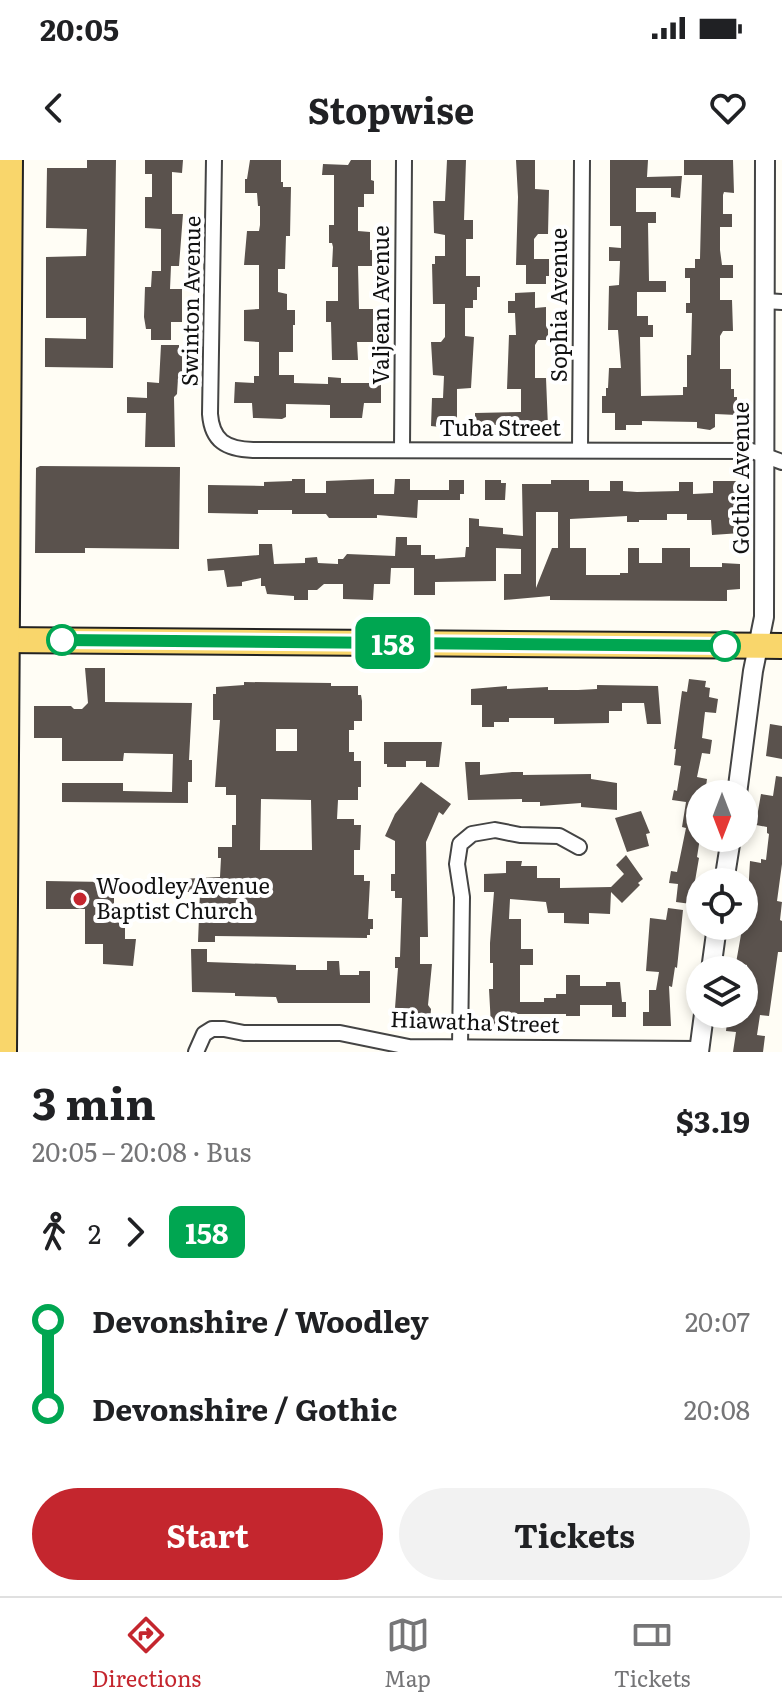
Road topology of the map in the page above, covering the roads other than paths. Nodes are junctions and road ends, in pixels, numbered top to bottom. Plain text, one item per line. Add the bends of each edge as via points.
1 (10, 160) edge
2 (214, 160) edge
3 (404, 160) edge
4 (582, 160) edge
5 (765, 160) edge
6 (773, 302) edge
7 (218, 441) joint
8 (402, 449) junction
9 (580, 450) junction
10 (774, 459) edge
11 (4, 640) edge
12 (770, 646) edge
13 (740, 780) edge
14 (579, 847) dead end
15 (702, 1028) edge
16 (460, 1047) junction
17 (699, 1050) edge
18 (4, 1052) edge
19 (196, 1052) edge

1 - 11 main road
2 - 7 street, Swinton Avenue via 210,414
3 - 8 street, Valjean Avenue
4 - 9 street, Sophia Avenue
5 - 6 street, Gothic Avenue
6 - 10 street, Gothic Avenue
7 - 8 street, Tuba Street via 238,449
8 - 9 street, Tuba Street
9 - 10 street, Tuba Street via 752,451
10 - 12 street, Gothic Avenue via 764,617
11 - 12 main road
11 - 18 main road
12 - 13 street, Gothic Avenue
14 - 16 street via 559,836 507,830 481,831 465,838 458,849
15 - 17 street
16 - 17 street, Hiawatha Street
16 - 19 street, Hiawatha Street via 409,1047 340,1033 212,1029

